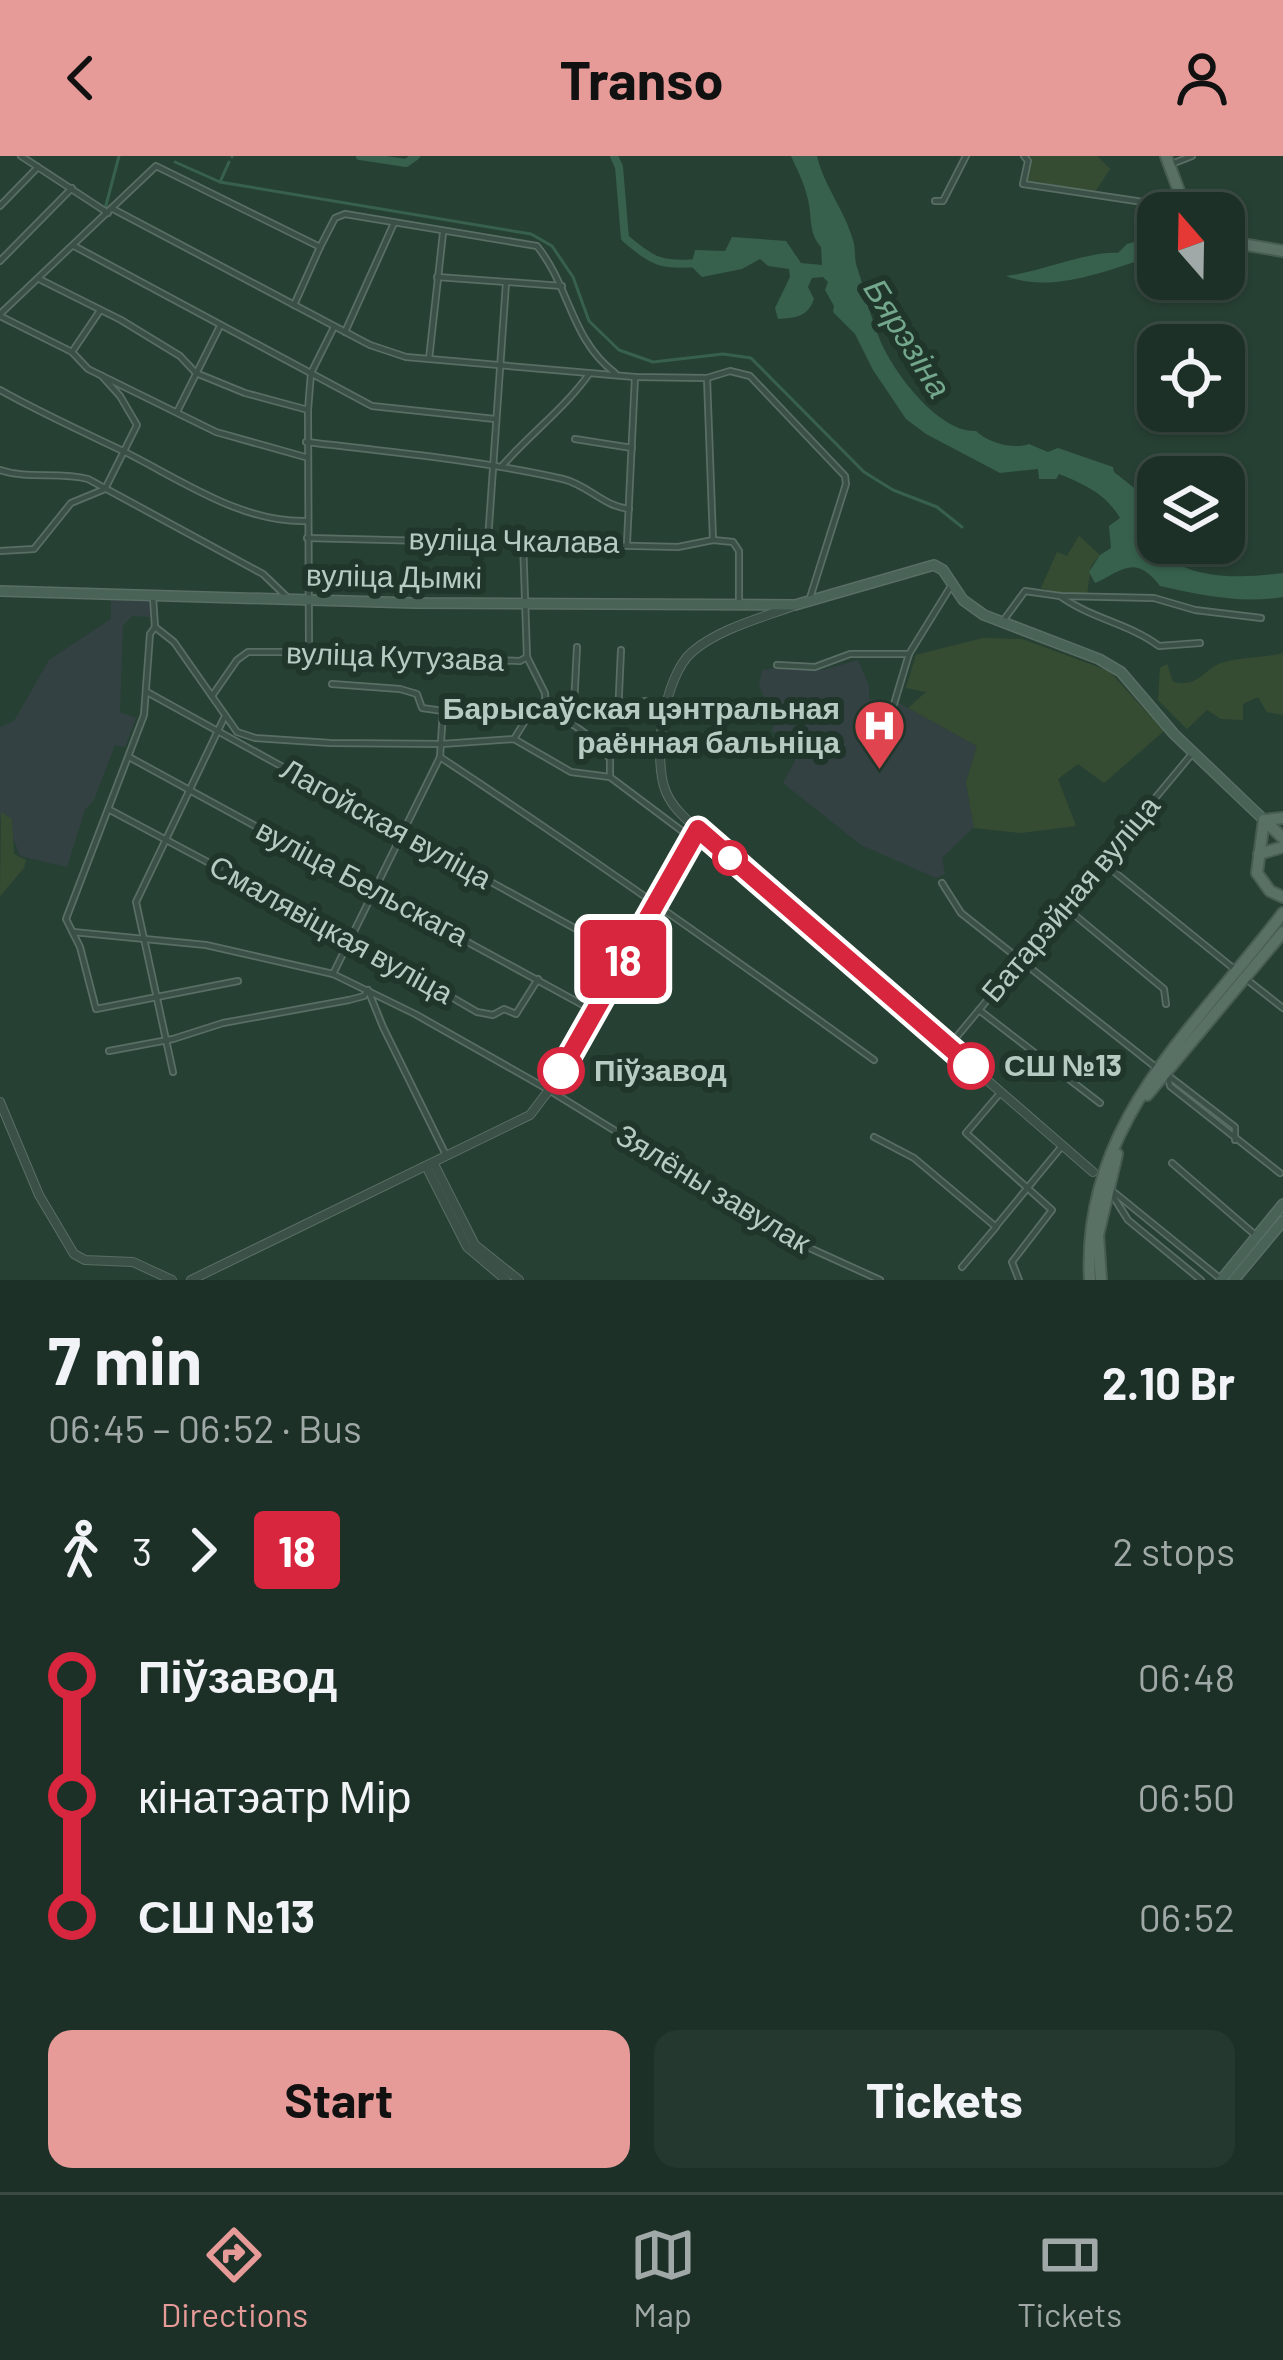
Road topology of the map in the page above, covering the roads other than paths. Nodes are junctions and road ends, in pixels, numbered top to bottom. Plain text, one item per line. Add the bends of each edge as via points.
1 (21, 156) edge
2 (966, 156) edge
3 (1024, 156) edge
4 (1192, 156) edge
5 (1168, 160) edge
6 (38, 167) junction
7 (72, 188) junction
8 (1179, 192) edge
9 (935, 200) dead end
10 (1137, 203) edge
11 (0, 206) edge
12 (110, 211) junction
13 (394, 223) junction
14 (443, 233) junction
15 (1245, 245) edge
16 (74, 246) junction
17 (320, 248) junction
18 (1283, 251) edge
19 (0, 261) edge
20 (437, 277) junction
21 (40, 280) junction
22 (506, 283) junction
23 (562, 286) junction
24 (293, 305) junction
25 (99, 312) junction
26 (0, 315) edge
27 (220, 326) junction
28 (334, 327) junction
29 (345, 332) junction
30 (72, 352) junction
31 (429, 360) junction
32 (502, 367) junction
33 (196, 373) junction
34 (311, 374) junction
35 (589, 374) junction
36 (101, 376) junction
37 (620, 376) junction
38 (634, 377) junction
39 (707, 378) junction
40 (0, 390) edge
41 (308, 410) junction
42 (177, 412) junction
43 (495, 419) junction
44 (575, 439) dead end
45 (306, 442) junction
46 (632, 448) junction
47 (124, 452) junction
48 (305, 457) junction
49 (492, 464) junction
50 (502, 466) junction
51 (0, 470) edge
52 (105, 489) junction
53 (629, 509) junction
54 (306, 521) junction
55 (308, 538) junction
56 (488, 540) junction
57 (523, 540) junction
58 (713, 540) junction
59 (627, 543) junction
60 (0, 551) edge
61 (951, 586) junction
62 (0, 591) edge
63 (1060, 596) junction
64 (153, 597) junction
65 (288, 599) junction
66 (310, 599) junction
67 (809, 601) junction
68 (526, 604) junction
69 (795, 605) junction
70 (739, 606) junction
71 (752, 606) junction
72 (1261, 618) dead end
73 (756, 620) junction
74 (1001, 623) junction
75 (155, 627) junction
76 (1200, 644) dead end
77 (577, 647) dead end
78 (621, 650) dead end
79 (309, 652) junction
80 (910, 654) junction
81 (527, 657) junction
82 (777, 665) dead end
83 (332, 684) dead end
84 (146, 692) junction
85 (212, 696) junction
86 (619, 704) junction
87 (894, 704) dead end
88 (667, 705) junction
89 (545, 712) junction
90 (225, 715) junction
91 (618, 715) dead end
92 (573, 724) junction
93 (217, 730) junction
94 (237, 732) junction
95 (514, 739) junction
96 (442, 744) junction
97 (249, 748) junction
98 (1193, 752) junction
99 (129, 757) junction
100 (440, 758) junction
101 (610, 777) junction
102 (188, 789) junction
103 (110, 810) junction
104 (1283, 818) edge
105 (1264, 820) junction
106 (698, 829) junction
107 (401, 832) junction
108 (692, 838) junction
109 (164, 839) junction
110 (1283, 842) edge
111 (1259, 854) junction
112 (1102, 862) junction
113 (942, 884) dead end
114 (374, 889) junction
115 (1280, 896) edge
116 (654, 904) junction
117 (1065, 907) junction
118 (1282, 921) edge
119 (73, 932) junction
120 (141, 936) junction
121 (350, 938) junction
122 (625, 956) junction
123 (1020, 961) junction
124 (333, 974) junction
125 (1240, 974) junction
126 (538, 979) junction
127 (238, 981) dead end
128 (368, 990) junction
129 (155, 997) junction
130 (1166, 1004) dead end
131 (1283, 1008) edge
132 (980, 1010) junction
133 (594, 1011) junction
134 (166, 1039) junction
135 (949, 1046) junction
136 (109, 1051) dead end
137 (874, 1060) dead end
138 (173, 1072) dead end
139 (1163, 1073) junction
140 (549, 1090) junction
141 (1001, 1093) junction
142 (0, 1102) edge
143 (1100, 1103) dead end
144 (874, 1137) dead end
145 (1062, 1146) junction
146 (448, 1158) junction
147 (1172, 1163) dead end
148 (430, 1166) junction
149 (1280, 1173) dead end
150 (1100, 1179) junction
151 (1027, 1189) junction
152 (1283, 1204) edge
153 (1283, 1221) edge
154 (996, 1227) junction
155 (1257, 1236) junction
156 (962, 1267) dead end
157 (172, 1280) edge
158 (190, 1280) edge
159 (506, 1280) edge
160 (519, 1280) edge
161 (880, 1280) edge
162 (1019, 1280) edge
163 (1090, 1280) edge
164 (1101, 1280) edge
165 (1201, 1280) edge
166 (1222, 1280) edge
167 (1234, 1280) edge

1 - 6 street
2 - 9 street via 943,201
3 - 10 street via 1023,184
4 - 5 street
5 - 8 main road
6 - 7 street
6 - 11 street
7 - 12 street
7 - 19 street
12 - 16 street
12 - 17 street via 156,166
12 - 24 street
13 - 14 street
13 - 17 street via 345,214 334,218
13 - 29 street
14 - 20 street
14 - 23 street via 537,246
15 - 18 main road
16 - 21 street
16 - 27 street
17 - 24 street
20 - 22 street
20 - 31 street
21 - 25 street
21 - 26 street
22 - 23 street
22 - 32 street
23 - 37 street via 585,343
24 - 28 street
25 - 30 street
25 - 33 street
26 - 30 street
27 - 33 street
27 - 34 street
28 - 29 street
28 - 34 street
29 - 31 street
30 - 36 street
31 - 32 street
32 - 35 street
32 - 43 street
33 - 41 street
33 - 42 street
34 - 41 street
34 - 43 street via 372,406
35 - 37 street
35 - 50 street
36 - 42 street
36 - 47 street via 137,424
37 - 38 street
38 - 39 street
38 - 46 street
39 - 58 street
39 - 67 street via 750,376 845,476
40 - 47 street
41 - 45 street
42 - 48 street
43 - 49 street
44 - 46 street
45 - 48 street
45 - 49 street
46 - 53 street
47 - 52 street
47 - 54 street via 268,519
48 - 54 street
49 - 50 street
49 - 56 street
50 - 53 street via 580,483
51 - 52 street, вуліца Дымкі via 77,476
52 - 60 street via 71,503 34,549
52 - 65 street, вуліца Дымкі via 262,574
53 - 59 street
54 - 55 street
55 - 56 street, вуліца Чкалава
55 - 66 street
56 - 57 street, вуліца Чкалава
57 - 59 street, вуліца Чкалава
57 - 68 street
58 - 59 street, вуліца Чкалава
58 - 70 street via 738,548
61 - 67 main road, вуліца Дымкі via 934,565
61 - 74 main road
61 - 80 street
62 - 64 main road
63 - 72 street via 1154,598
63 - 74 street via 1025,591
63 - 76 street via 1160,646
64 - 65 main road
64 - 75 street
65 - 66 main road, вуліца Дымкі
66 - 68 main road, вуліца Дымкі
66 - 79 street
67 - 69 main road, вуліца Дымкі
68 - 70 main road, вуліца Дымкі
68 - 81 street
69 - 71 main road, вуліца Дымкі
69 - 73 street
70 - 71 main road, вуліца Дымкі
71 - 73 street
73 - 88 street via 686,657
74 - 98 main road via 1110,664
75 - 84 street
75 - 85 street
77 - 92 street
78 - 86 street
79 - 81 street, вуліца Кутузава via 445,662
79 - 85 street, вуліца Кутузава via 248,652
80 - 82 street
80 - 87 street
81 - 89 street
83 - 96 street via 417,694 422,708 443,711
84 - 93 street, Лагойская вуліца
84 - 99 street
85 - 90 street
86 - 88 street
86 - 91 street
88 - 106 street via 662,781
89 - 92 street
89 - 95 street via 526,718
90 - 93 street
90 - 94 street
92 - 101 street via 610,759
93 - 94 street
93 - 97 street, Лагойская вуліца
93 - 102 street
94 - 96 street
94 - 97 street
95 - 96 street
95 - 101 street via 571,772
96 - 100 street
97 - 107 street, Лагойская вуліца
98 - 105 main road
98 - 112 street, Батарэйная вуліца
99 - 102 street, вуліца Бельскага
99 - 103 street
100 - 107 street
100 - 116 street
101 - 108 street
102 - 109 street
102 - 114 street, вуліца Бельскага
103 - 109 street, Смалявіцкая вуліца
103 - 119 street via 66,920
104 - 105 main road
105 - 110 main road
105 - 111 main road
106 - 108 street
106 - 135 street
107 - 114 street
107 - 122 street, Лагойская вуліца
108 - 116 street
109 - 120 street via 136,902
109 - 121 street, Смалявіцкая вуліца
110 - 111 main road
111 - 115 main road via 1259,877
112 - 117 street, Батарэйная вуліца
112 - 125 street
113 - 123 street via 961,914
114 - 121 street
114 - 126 street, вуліца Бельскага
115 - 118 main road
116 - 122 street
116 - 137 street
117 - 123 street, Батарэйная вуліца
117 - 130 street via 1164,989
118 - 125 main road
119 - 120 street, Зялёны завулак
119 - 129 street via 96,1010
120 - 124 street, Зялёны завулак
120 - 129 street
121 - 124 street
121 - 126 street, Смалявіцкая вуліца via 485,1015 516,1014
122 - 133 street
123 - 132 street, Батарэйная вуліца
123 - 139 street
124 - 128 street, Зялёны завулак
125 - 131 street
125 - 139 main road
126 - 133 street, вуліца Бельскага
127 - 129 street
128 - 134 street
128 - 140 street, Зялёны завулак
128 - 146 street
129 - 134 street
132 - 135 street, Батарэйная вуліца
132 - 143 street
133 - 140 street
134 - 136 street
134 - 138 street
135 - 141 street
139 - 149 street
139 - 150 main road
140 - 146 street via 524,1120
140 - 161 street, Зялёны завулак via 791,1240
141 - 145 street
141 - 151 street via 966,1133
142 - 157 street via 74,1254 134,1262
144 - 154 street via 914,1158
145 - 150 street
145 - 151 street
146 - 148 street
147 - 155 street
148 - 158 street
148 - 159 street via 467,1247
148 - 160 street via 475,1245
150 - 163 main road
150 - 164 main road
150 - 165 street via 1127,1220
150 - 166 street
151 - 154 street
151 - 162 street via 1052,1210 1012,1262
152 - 155 main road
153 - 167 main road
154 - 156 street
155 - 166 main road

